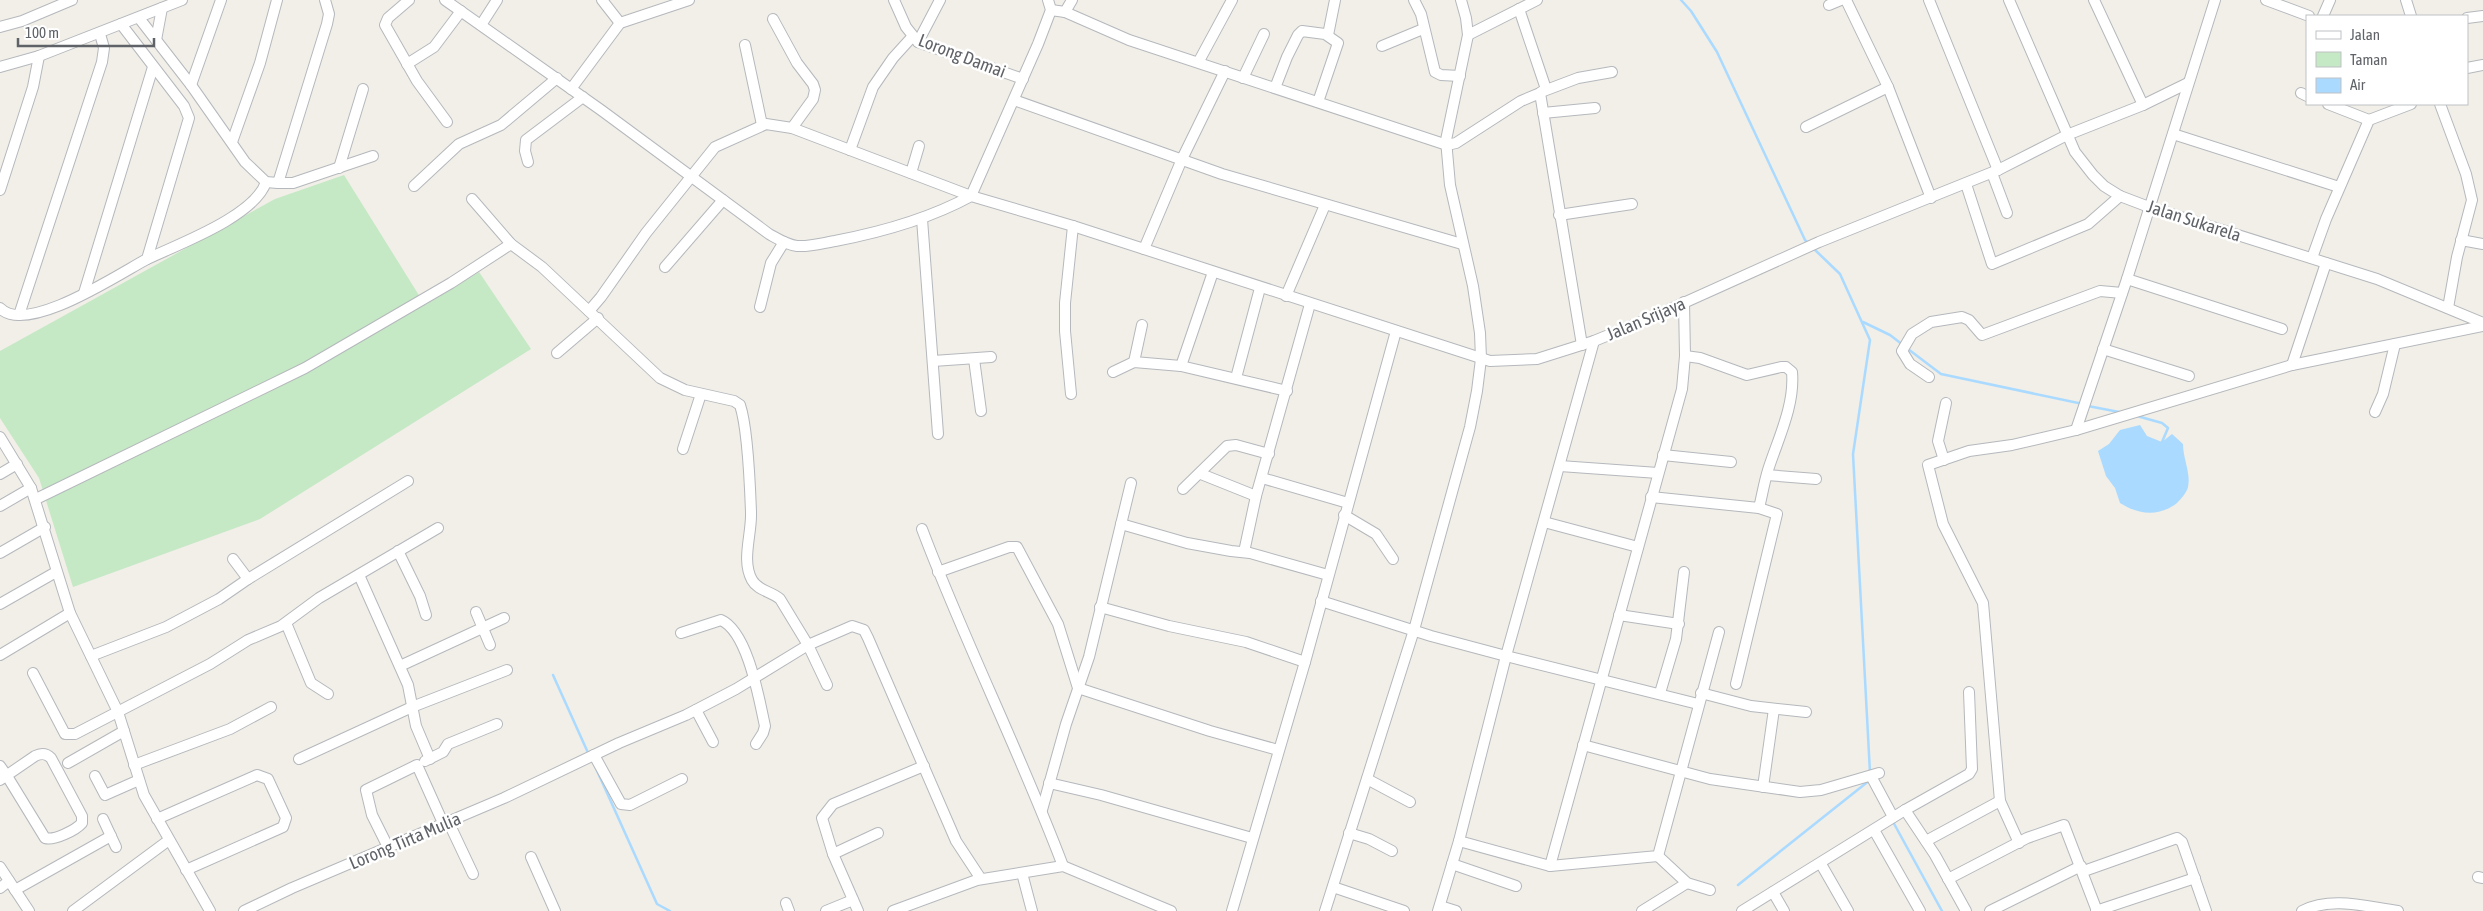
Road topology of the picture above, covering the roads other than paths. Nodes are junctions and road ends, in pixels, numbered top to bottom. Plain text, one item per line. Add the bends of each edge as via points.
1 (72, 0) edge
2 (182, 0) edge
3 (221, 0) edge
4 (277, 0) edge
5 (325, 0) edge
6 (409, 0) edge
7 (445, 0) edge
8 (497, 0) edge
9 (602, 0) edge
10 (689, 0) edge
11 (894, 0) edge
12 (940, 0) edge
13 (1072, 0) edge
14 (1232, 0) edge
15 (1335, 0) edge
16 (1414, 0) edge
17 (1461, 0) edge
18 (1537, 0) edge
19 (1842, 0) edge
20 (1846, 0) edge
21 (1929, 0) edge
22 (2009, 0) edge
23 (2094, 0) edge
24 (2266, 0) edge
25 (2330, 0) edge
26 (2406, 0) edge
27 (2211, 1) edge
28 (56, 3) edge
29 (1049, 5) edge
30 (1829, 5) dead end
31 (162, 8) junction
32 (1519, 9) junction
33 (461, 12) junction
34 (1065, 12) junction
35 (2306, 15) edge
36 (2324, 15) edge
37 (2411, 15) edge
38 (2483, 16) edge
39 (139, 18) junction
40 (2468, 18) edge
41 (773, 20) dead end
42 (620, 23) junction
43 (120, 24) junction
44 (481, 25) junction
45 (0, 27) edge
46 (1423, 29) junction
47 (100, 34) junction
48 (1264, 34) dead end
49 (1468, 34) junction
50 (1328, 36) junction
51 (156, 40) junction
52 (915, 40) junction
53 (745, 45) dead end
54 (1382, 46) dead end
55 (39, 56) junction
56 (1199, 61) junction
57 (407, 64) junction
58 (2483, 65) edge
59 (0, 67) edge
60 (153, 67) junction
61 (2468, 68) edge
62 (1225, 71) junction
63 (1612, 72) dead end
64 (1460, 76) junction
65 (556, 78) junction
66 (1243, 78) junction
67 (1023, 79) junction
68 (2188, 83) junction
69 (191, 85) junction
70 (1888, 87) junction
71 (1275, 88) junction
72 (362, 89) dead end
73 (572, 89) junction
74 (1542, 91) junction
75 (583, 97) junction
76 (1014, 100) junction
77 (1318, 102) junction
78 (2143, 105) junction
79 (2331, 105) edge
80 (2408, 105) edge
81 (2440, 105) edge
82 (1595, 108) dead end
83 (1543, 113) junction
84 (2369, 120) junction
85 (447, 122) dead end
86 (762, 125) junction
87 (1806, 127) dead end
88 (792, 128) junction
89 (2173, 134) junction
90 (2066, 135) junction
91 (232, 142) junction
92 (1447, 145) junction
93 (919, 146) dead end
94 (850, 150) junction
95 (373, 156) dead end
96 (1182, 159) junction
97 (528, 162) dead end
98 (339, 168) junction
99 (1995, 172) junction
100 (911, 173) junction
101 (691, 177) junction
102 (278, 183) junction
103 (1966, 184) junction
104 (414, 186) dead end
105 (265, 187) junction
106 (2339, 188) junction
107 (0, 190) edge
108 (971, 196) junction
109 (2120, 196) junction
110 (472, 198) dead end
111 (1931, 198) junction
112 (723, 200) junction
113 (1325, 204) junction
114 (1632, 204) dead end
115 (2149, 207) junction
116 (2007, 213) dead end
117 (1559, 215) junction
118 (922, 219) junction
119 (1073, 226) junction
120 (2461, 240) junction
121 (784, 242) junction
122 (511, 244) junction
123 (1462, 244) junction
124 (2483, 244) edge
125 (1144, 248) junction
126 (2312, 258) junction
127 (147, 259) junction
128 (2326, 263) junction
129 (665, 267) dead end
130 (1213, 272) junction
131 (2127, 280) junction
132 (1260, 288) junction
133 (84, 293) junction
134 (2122, 293) junction
135 (1286, 296) junction
136 (1684, 302) junction
137 (1310, 304) junction
138 (760, 307) dead end
139 (0, 308) edge
140 (2448, 308) junction
141 (589, 310) junction
142 (19, 315) junction
143 (598, 318) junction
144 (2483, 324) edge
145 (1142, 325) dead end
146 (2282, 330) dead end
147 (1396, 331) junction
148 (1594, 341) junction
149 (2395, 344) junction
150 (1582, 345) junction
151 (2103, 349) junction
152 (557, 354) dead end
153 (1685, 356) junction
154 (991, 358) dead end
155 (974, 359) junction
156 (1481, 359) junction
157 (933, 361) junction
158 (1134, 362) junction
159 (2292, 365) junction
160 (1181, 366) junction
161 (1113, 372) dead end
162 (2189, 376) dead end
163 (1929, 377) dead end
164 (1236, 378) junction
165 (1287, 391) junction
166 (701, 394) junction
167 (1071, 394) dead end
168 (1946, 403) dead end
169 (981, 411) dead end
170 (2375, 412) dead end
171 (2076, 430) junction
172 (938, 434) dead end
173 (0, 438) edge
174 (683, 449) dead end
175 (1269, 454) junction
176 (1663, 455) junction
177 (1944, 460) junction
178 (1731, 462) dead end
179 (17, 464) junction
180 (1560, 466) junction
181 (1658, 473) junction
182 (0, 474) edge
183 (1201, 474) junction
184 (1767, 475) junction
185 (1262, 478) junction
186 (1816, 479) dead end
187 (408, 481) dead end
188 (1131, 483) dead end
189 (31, 488) junction
190 (1183, 489) dead end
191 (1256, 496) junction
192 (1652, 497) junction
193 (36, 499) junction
194 (1348, 503) junction
195 (0, 506) edge
196 (1759, 508) junction
197 (1344, 516) junction
198 (1544, 522) junction
199 (1121, 524) junction
200 (44, 527) junction
201 (438, 528) dead end
202 (922, 529) dead end
203 (1638, 547) junction
204 (398, 550) junction
205 (1244, 552) junction
206 (0, 553) edge
207 (233, 559) dead end
208 (1393, 559) dead end
209 (56, 572) junction
210 (938, 572) junction
211 (1684, 572) dead end
212 (1328, 574) junction
213 (359, 575) junction
214 (248, 578) junction
215 (1321, 601) junction
216 (0, 604) edge
217 (1100, 607) junction
218 (476, 612) dead end
219 (70, 613) junction
220 (426, 615) dead end
221 (1619, 615) junction
222 (504, 618) dead end
223 (286, 623) junction
224 (1679, 624) junction
225 (482, 628) junction
226 (1414, 630) junction
227 (681, 632) dead end
228 (1719, 632) dead end
229 (490, 645) dead end
230 (808, 645) junction
231 (0, 654) edge
232 (91, 656) junction
233 (1506, 656) junction
234 (1305, 662) junction
235 (400, 666) junction
236 (507, 670) dead end
237 (33, 673) dead end
238 (755, 676) junction
239 (1602, 679) junction
240 (1736, 684) dead end
241 (827, 685) dead end
242 (1078, 688) junction
243 (1969, 692) dead end
244 (1660, 693) junction
245 (1701, 693) junction
246 (328, 694) dead end
247 (1698, 704) junction
248 (272, 707) dead end
249 (412, 708) junction
250 (1774, 709) junction
251 (696, 710) junction
252 (118, 712) junction
253 (1806, 712) dead end
254 (497, 724) dead end
255 (124, 731) junction
256 (713, 742) dead end
257 (756, 744) dead end
258 (1583, 745) junction
259 (1278, 750) junction
260 (590, 757) junction
261 (299, 759) dead end
262 (430, 759) junction
263 (68, 763) dead end
264 (134, 765) junction
265 (418, 765) junction
266 (0, 766) edge
267 (924, 766) junction
268 (1682, 771) junction
269 (95, 776) dead end
270 (3, 778) edge
271 (1367, 779) junction
272 (139, 780) junction
273 (682, 780) dead end
274 (1049, 783) junction
275 (1763, 787) junction
276 (1410, 802) dead end
277 (2000, 802) junction
278 (1042, 810) junction
279 (1905, 810) junction
280 (103, 819) dead end
281 (157, 819) junction
282 (1891, 819) junction
283 (445, 822) junction
284 (1874, 830) junction
285 (1349, 832) junction
286 (878, 833) dead end
287 (111, 836) junction
288 (1252, 838) junction
289 (169, 840) junction
290 (1459, 841) junction
291 (1926, 841) junction
292 (2019, 843) junction
293 (116, 847) dead end
294 (388, 847) junction
295 (1392, 851) dead end
296 (833, 854) junction
297 (1658, 856) junction
298 (531, 857) dead end
299 (1452, 864) junction
300 (1821, 864) junction
301 (1063, 866) junction
302 (1550, 866) junction
303 (0, 867) edge
304 (2082, 868) junction
305 (186, 870) junction
306 (1022, 873) junction
307 (473, 874) dead end
308 (1948, 878) junction
309 (2194, 878) junction
310 (981, 879) junction
311 (1687, 883) junction
312 (12, 886) junction
313 (1516, 886) dead end
314 (1333, 887) junction
315 (0, 888) edge
316 (1710, 890) dead end
317 (1774, 892) junction
318 (853, 900) junction
319 (1384, 907) edge
320 (1439, 908) edge
321 (1167, 910) edge
322 (29, 911) edge
323 (73, 911) edge
324 (210, 911) edge
325 (244, 911) edge
326 (555, 911) edge
327 (826, 911) edge
328 (858, 911) edge
329 (893, 911) edge
330 (1032, 911) edge
331 (1232, 911) edge
332 (1326, 911) edge
333 (1404, 911) edge
334 (1456, 911) edge
335 (1642, 911) edge
336 (1742, 911) edge
337 (1784, 911) edge
338 (1848, 911) edge
339 (1920, 911) edge
340 (1966, 911) edge
341 (1990, 911) edge
342 (2097, 911) edge
343 (2206, 911) edge
344 (2302, 911) edge
345 (2398, 911) edge

1 - 28 street
2 - 31 street
3 - 69 street
4 - 91 street via 260,63
5 - 102 street via 329,14 327,24
6 - 57 street via 388,18 385,25
7 - 33 street
8 - 44 street
9 - 42 street
10 - 42 street
11 - 52 street, Lorong Damai
12 - 52 street
13 - 34 street
14 - 56 street
15 - 50 street
16 - 46 street via 1421,14
17 - 49 street
18 - 32 street
19 - 30 street
20 - 70 street
21 - 99 street
22 - 90 street, Jalan Sukarela
23 - 78 street
24 - 35 street
25 - 36 street
26 - 37 street
27 - 68 street
28 - 45 street via 22,21
29 - 34 street
29 - 67 street
31 - 39 street
31 - 51 street
32 - 49 street
32 - 74 street
33 - 44 street
33 - 57 street via 434,47
34 - 56 street via 1129,40
38 - 40 street
39 - 43 street
39 - 51 street
41 - 88 street via 815,90 813,99
42 - 73 street
43 - 47 street
43 - 60 street
44 - 65 street
46 - 54 street
46 - 64 street via 1435,72
47 - 55 street
47 - 142 street via 104,48 102,62
48 - 66 street
49 - 64 street
50 - 71 street via 1308,30 1298,35
50 - 77 street via 1338,43 1338,48
51 - 69 street
52 - 67 street, Lorong Damai
52 - 94 street via 893,58 873,87
53 - 86 street
55 - 59 street
55 - 107 street via 33,87
56 - 62 street
57 - 85 street
58 - 61 street
60 - 127 street via 184,106 189,118
60 - 133 street
62 - 66 street
62 - 96 street
63 - 74 street via 1578,78
64 - 92 street
65 - 73 street
65 - 104 street via 501,125 459,144
66 - 71 street
67 - 76 street
68 - 78 street
68 - 89 street
69 - 91 street
70 - 87 street
70 - 111 street
71 - 77 street
72 - 98 street
73 - 75 street
74 - 83 street
74 - 92 street via 1456,143
75 - 97 street via 526,140 524,151
75 - 101 street
76 - 96 street
76 - 108 street
77 - 92 street
78 - 90 street
79 - 84 street
80 - 84 street
81 - 120 street via 2466,174 2472,200
82 - 83 street
83 - 117 street
84 - 106 street
86 - 88 street, Jalan Srijaya
86 - 101 street via 715,147
88 - 94 street, Jalan Srijaya
89 - 106 street
89 - 115 street
90 - 99 street
90 - 109 street, Jalan Sukarela via 2093,175
91 - 105 street
92 - 123 street via 1450,186
93 - 100 street
94 - 100 street, Jalan Srijaya
95 - 98 street
96 - 113 street
96 - 125 street
98 - 102 street via 293,183
99 - 103 street
99 - 116 street
100 - 108 street, Jalan Srijaya
101 - 112 street
101 - 141 street
102 - 105 street
103 - 109 street via 1992,264 2088,224
103 - 111 street
105 - 127 street via 256,201 211,229
106 - 126 street
108 - 118 street
108 - 119 street, Jalan Srijaya
109 - 115 street, Jalan Sukarela
110 - 122 street
111 - 136 street, Jalan Srijaya via 1819,242
112 - 121 street
112 - 129 street
113 - 123 street
113 - 135 street
114 - 117 street
115 - 126 street, Jalan Sukarela
115 - 131 street
117 - 150 street
118 - 121 street via 806,246
118 - 157 street
119 - 125 street, Jalan Srijaya
119 - 167 street via 1065,303
120 - 124 street
120 - 140 street
121 - 138 street via 771,263
122 - 141 street via 542,266
122 - 193 street via 305,368
123 - 156 street via 1477,314
125 - 130 street, Jalan Srijaya
126 - 128 street, Jalan Sukarela
127 - 133 street
128 - 140 street, Jalan Sukarela via 2377,279
128 - 159 street
130 - 132 street, Jalan Srijaya
130 - 160 street
131 - 134 street
131 - 146 street
132 - 135 street, Jalan Srijaya
132 - 164 street
133 - 142 street via 38,314
134 - 151 street
134 - 163 street via 2100,291 1982,335 1962,317 1932,322 1912,334 1904,347 1910,364
135 - 137 street, Jalan Srijaya
136 - 148 street, Jalan Srijaya
136 - 153 street
137 - 147 street, Jalan Srijaya
137 - 165 street
139 - 142 street
140 - 144 street, Jalan Sukarela
141 - 143 street
143 - 152 street
143 - 166 street via 660,378
144 - 149 street
145 - 158 street
147 - 156 street, Jalan Srijaya
147 - 194 street
148 - 150 street, Jalan Srijaya
148 - 180 street
149 - 159 street
149 - 170 street via 2383,394
150 - 156 street, Jalan Srijaya via 1537,359
151 - 162 street
151 - 171 street
153 - 176 street via 1682,389
153 - 184 street via 1747,375 1781,367 1790,369 1793,386
154 - 155 street
155 - 157 street
155 - 169 street
156 - 226 street via 1470,427
157 - 172 street
158 - 160 street
158 - 161 street
159 - 171 street
160 - 164 street
164 - 165 street
165 - 175 street
166 - 174 street
166 - 230 street via 740,405 751,512 747,556 749,571 757,588 774,593 780,599
168 - 177 street via 1938,441
171 - 177 street via 1969,451
173 - 179 street
175 - 183 street via 1236,445 1227,446
175 - 185 street
176 - 178 street
176 - 181 street
177 - 277 street via 1927,466 1943,524 1983,603
179 - 182 street
179 - 189 street
180 - 181 street
180 - 198 street
181 - 192 street
183 - 190 street
183 - 191 street
184 - 186 street
184 - 196 street
185 - 191 street
185 - 194 street
187 - 214 street
188 - 199 street
189 - 193 street
189 - 195 street
191 - 205 street
192 - 196 street
192 - 203 street
193 - 200 street
194 - 197 street
196 - 240 street via 1777,516
197 - 208 street via 1376,534
197 - 212 street
198 - 203 street
198 - 233 street
199 - 205 street via 1187,542
199 - 217 street
200 - 206 street
200 - 209 street
201 - 204 street
202 - 210 street
203 - 221 street
204 - 213 street
204 - 220 street
205 - 212 street
207 - 214 street
209 - 216 street
209 - 219 street
210 - 242 street via 1018,547 1058,624
210 - 278 street
211 - 224 street
212 - 215 street
213 - 223 street via 319,598
213 - 235 street
214 - 232 street via 219,599 166,627
215 - 226 street
215 - 234 street
217 - 234 street via 1246,642
217 - 242 street
218 - 225 street
219 - 231 street
219 - 232 street
221 - 224 street
221 - 239 street
222 - 225 street
223 - 246 street via 311,683
223 - 252 street via 248,640 210,664
224 - 244 street
225 - 229 street
225 - 235 street
226 - 233 street
226 - 271 street
227 - 238 street via 716,621 727,623 734,629
228 - 245 street
230 - 238 street, Lorong Tirta Mulia
230 - 241 street
230 - 267 street, Lorong Tirta Mulia via 852,626 864,630
232 - 252 street
233 - 239 street
233 - 290 street
234 - 259 street
235 - 249 street
236 - 249 street
237 - 252 street via 66,734 76,734
238 - 251 street, Lorong Tirta Mulia
238 - 257 street via 765,726
239 - 244 street
239 - 258 street
242 - 259 street
242 - 274 street
243 - 279 street via 1971,772
244 - 247 street
245 - 247 street
245 - 250 street
247 - 268 street
248 - 264 street via 230,729
249 - 261 street
249 - 262 street
250 - 253 street
250 - 275 street
251 - 256 street
251 - 260 street, Lorong Tirta Mulia
252 - 255 street
254 - 262 street via 448,744 443,752
255 - 263 street
255 - 264 street
258 - 268 street
258 - 302 street
259 - 288 street
260 - 273 street via 624,805
260 - 283 street, Lorong Tirta Mulia
262 - 265 street
264 - 272 street
265 - 283 street
265 - 294 street via 366,790 372,815
266 - 270 street
267 - 296 street via 840,801 825,812 822,823
267 - 310 street, Lorong Tirta Mulia via 956,841
268 - 275 street
268 - 297 street
269 - 272 street via 105,795
270 - 270 street via 39,754 49,756 82,816 81,824 50,839 45,838
271 - 276 street
271 - 285 street
272 - 281 street
274 - 278 street
274 - 288 street
275 - 282 street via 1810,792 1871,776
277 - 291 street
277 - 292 street
278 - 301 street
279 - 282 street
279 - 291 street
280 - 287 street
281 - 289 street
281 - 305 street via 257,775 268,779 286,818 283,827
282 - 284 street
283 - 294 street, Lorong Tirta Mulia
283 - 307 street
284 - 300 street
284 - 339 street
285 - 295 street via 1369,838
285 - 314 street
286 - 296 street
287 - 293 street
287 - 312 street
288 - 331 street
289 - 305 street
289 - 323 street
290 - 299 street
290 - 302 street
291 - 308 street
292 - 304 street via 2064,825
292 - 308 street
294 - 325 street, Lorong Tirta Mulia
296 - 318 street
297 - 302 street
297 - 311 street
298 - 326 street
299 - 313 street
299 - 320 street
300 - 317 street
300 - 338 street
301 - 306 street
301 - 321 street
303 - 312 street
304 - 309 street via 2177,838 2182,842
304 - 341 street
304 - 342 street
305 - 324 street
306 - 310 street
306 - 330 street
308 - 340 street
309 - 342 street
309 - 343 street
310 - 329 street
311 - 316 street
311 - 335 street
312 - 315 street
312 - 322 street
314 - 319 street
314 - 332 street
317 - 336 street
317 - 337 street
318 - 327 street
318 - 328 street
319 - 333 street
320 - 334 street
344 - 345 street via 2341,902

